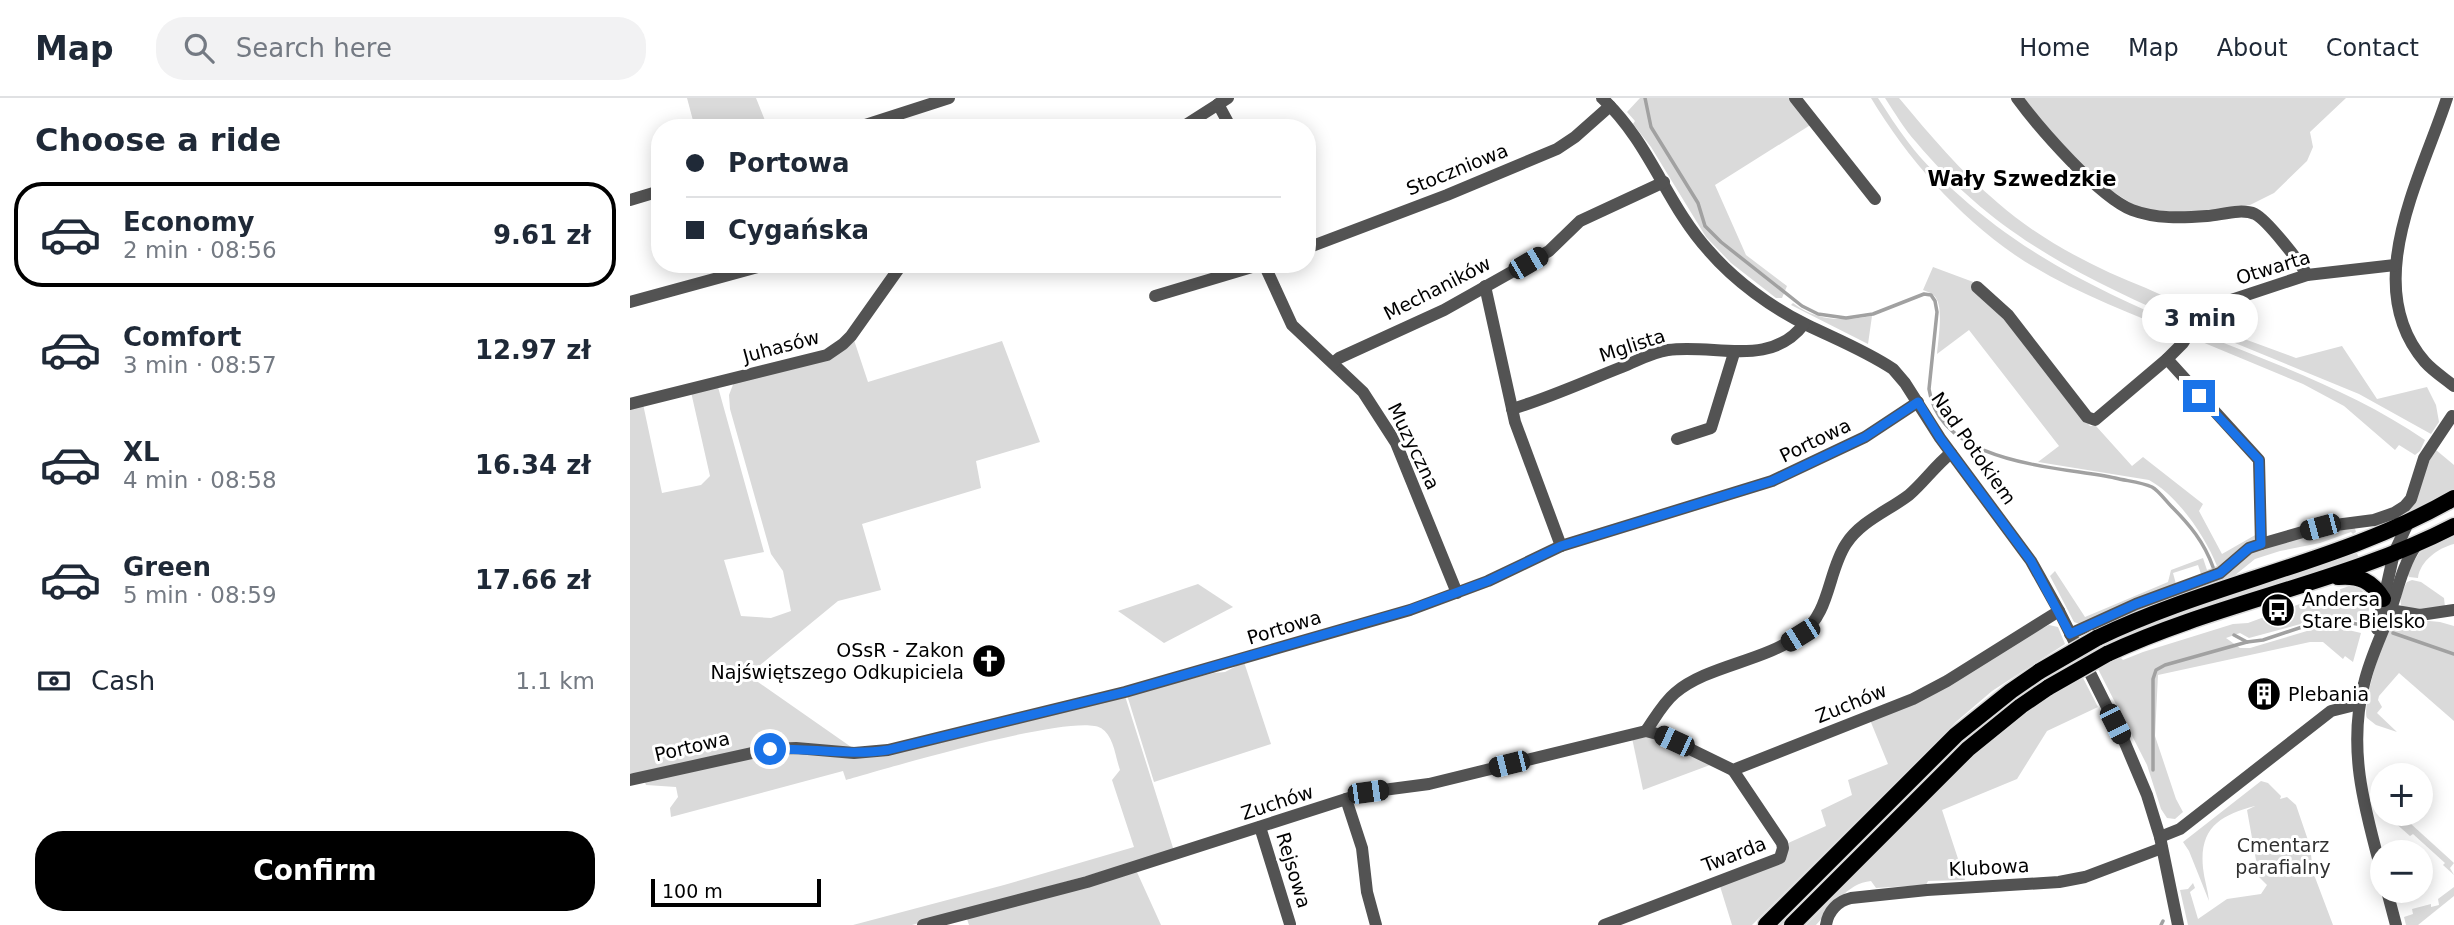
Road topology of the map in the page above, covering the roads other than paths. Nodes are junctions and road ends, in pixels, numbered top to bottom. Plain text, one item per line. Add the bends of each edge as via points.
1 (948, 98) edge
2 (1795, 98) edge
3 (2017, 98) edge
4 (2447, 98) edge
5 (1223, 101) edge
6 (1606, 102) edge
7 (884, 119) edge
8 (1195, 119) edge
9 (1228, 119) edge
10 (1664, 183) junction
11 (651, 194) edge
12 (1875, 199) dead end
13 (630, 200) edge
14 (1316, 245) edge
15 (2395, 265) junction
16 (736, 273) edge
17 (896, 273) edge
18 (1233, 273) edge
19 (1267, 273) edge
20 (2307, 275) junction
21 (1485, 286) junction
22 (1977, 287) dead end
23 (1155, 296) dead end
24 (630, 302) edge
25 (1804, 324) junction
26 (1734, 353) junction
27 (2167, 359) junction
28 (1334, 363) junction
29 (2454, 386) edge
30 (1918, 402) junction
31 (630, 404) edge
32 (1511, 409) junction
33 (2452, 416) edge
34 (1677, 439) dead end
35 (1951, 453) junction
36 (2454, 498) edge
37 (2408, 523) junction
38 (2454, 526) edge
39 (2370, 539) junction
40 (2261, 544) junction
41 (2417, 544) junction
42 (1561, 546) junction
43 (2394, 553) junction
44 (2318, 578) junction
45 (2399, 579) junction
46 (1457, 593) junction
47 (2386, 605) junction
48 (2454, 610) edge
49 (2059, 611) junction
50 (2070, 634) junction
51 (2359, 704) junction
52 (1646, 731) junction
53 (1733, 770) junction
54 (630, 780) edge
55 (1346, 799) junction
56 (1260, 827) junction
57 (2373, 840) edge
58 (2161, 842) junction
59 (2390, 903) edge
60 (1290, 923) edge
61 (1826, 924) edge
62 (923, 925) edge
63 (1376, 925) edge
64 (1604, 925) edge
65 (1766, 925) edge
66 (1792, 925) edge
67 (2178, 925) edge
68 (2396, 925) edge

1 - 7 street
2 - 12 street
3 - 20 street via 2062,150 2117,202 2160,216 2253,213
4 - 15 street via 2406,215
5 - 8 street
5 - 9 street
6 - 10 street, Nad Potokiem via 1637,138
6 - 14 street, Stoczniowa via 1575,137 1557,149
10 - 21 street, Mechaników via 1580,221 1549,251
10 - 25 street, Nad Potokiem via 1690,227 1719,262
11 - 13 street
15 - 20 street, Otwarta
15 - 29 street via 2397,302 2410,340 2426,363
16 - 24 street
17 - 31 street, Juhasów via 851,336 827,355
18 - 23 street
19 - 28 street, Muzyczna via 1292,325
20 - 27 street, Otwarta via 2207,309
21 - 28 street, Mechaników
21 - 32 street
22 - 27 street, Otwarta via 2008,314 2091,420
25 - 26 street, Mglista via 1787,341
25 - 30 street, Nad Potokiem via 1886,364
26 - 32 street, Mglista via 1661,352
26 - 34 street via 1710,428
27 - 40 street via 2259,460
28 - 46 street, Muzyczna via 1363,392 1396,443
30 - 35 street, Nad Potokiem
30 - 42 street, Portowa via 1865,437 1772,481
32 - 42 street
33 - 40 street via 2424,458 2413,494 2401,509 2374,520 2320,527
35 - 49 street, Nad Potokiem via 2024,552
35 - 52 street via 1908,496 1852,536 1807,630 1772,652 1678,691
36 - 37 main road
37 - 39 main road
37 - 43 street
38 - 41 main road
39 - 43 street
39 - 65 main road, bridge via 2165,610 2097,638 2040,671 1956,736
40 - 50 street via 2249,548 2220,573
41 - 43 main road
41 - 45 street
42 - 46 street, Portowa
43 - 44 main road
43 - 45 street
43 - 47 street
44 - 47 main road via 2361,578
44 - 66 main road, bridge via 2145,638 2049,687 1968,749
45 - 47 street
46 - 54 street, Portowa via 1207,669 888,750 770,749
47 - 48 street via 2420,615
47 - 51 street
49 - 50 street, Nad Potokiem
49 - 53 street, Zuchów via 1913,699
50 - 58 street, Nad Potokiem via 2138,772
51 - 57 street via 2359,785
51 - 58 street, Klubowa via 2331,711
52 - 53 street
52 - 55 street, Zuchów via 1429,784
53 - 64 street, Twarda via 1782,843 1780,858
55 - 56 street, Zuchów
55 - 63 street via 1362,848
56 - 60 street, Rejsowa
56 - 62 street, Zuchów via 1087,882
58 - 61 street, Klubowa via 2085,877 2059,882 1844,899 1833,908
58 - 67 street, Nad Potokiem
59 - 68 street

